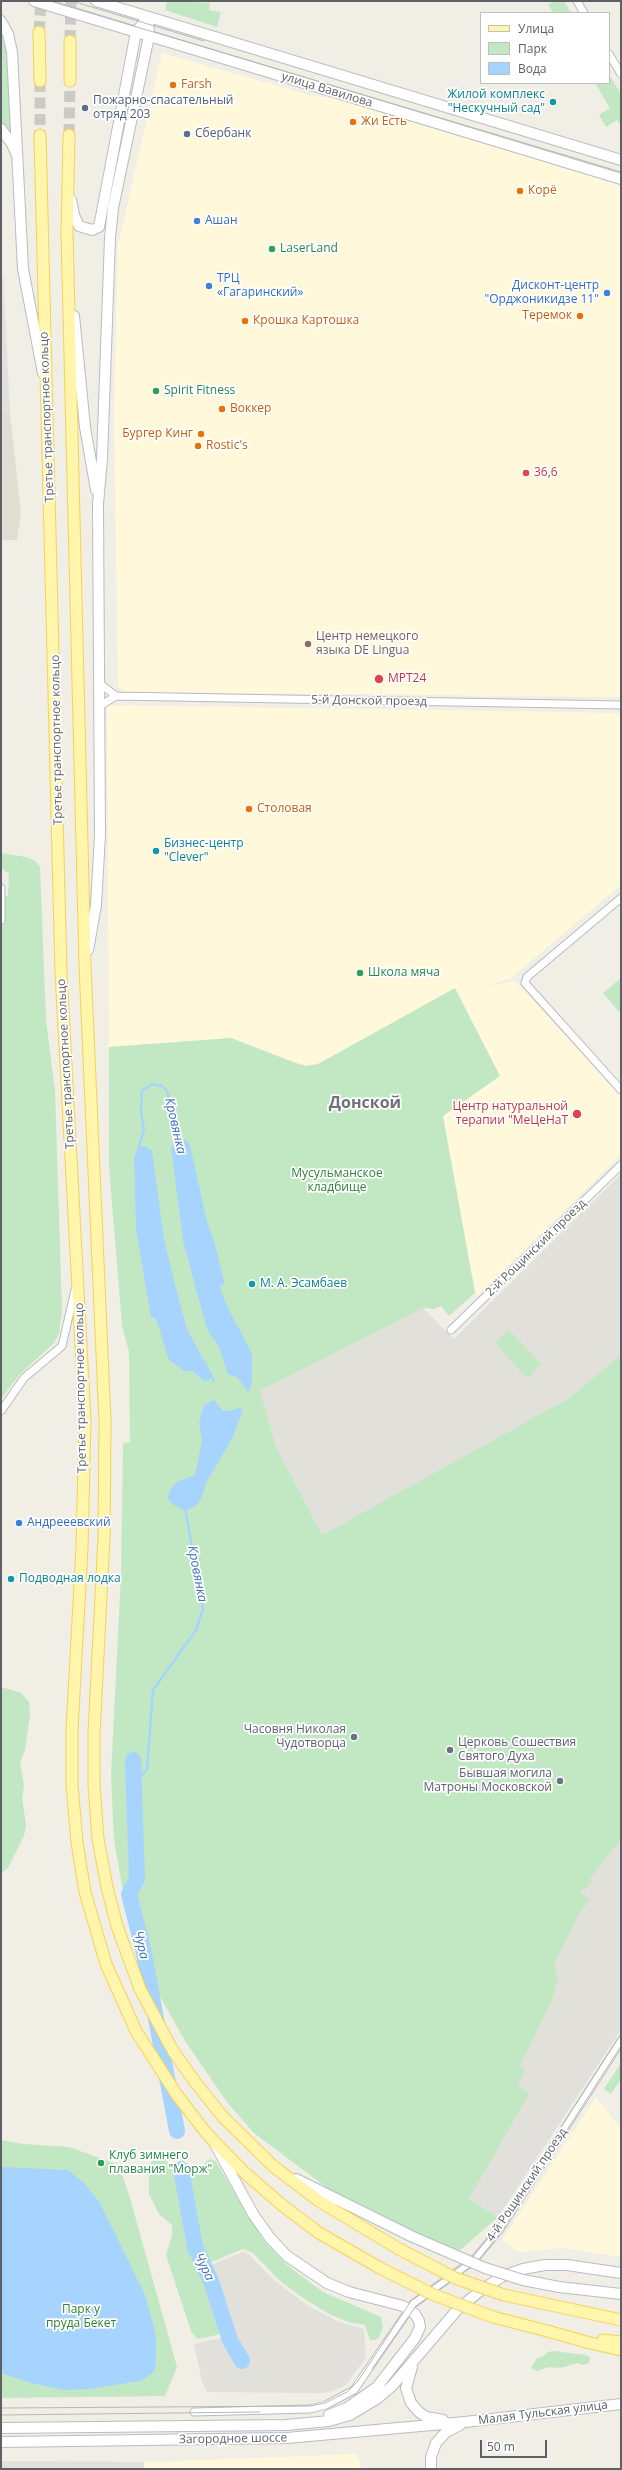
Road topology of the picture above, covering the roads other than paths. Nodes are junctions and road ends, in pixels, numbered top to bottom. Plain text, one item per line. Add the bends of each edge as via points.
1 (34, 1) edge
2 (96, 1) edge
3 (577, 1) edge
4 (583, 12) edge
5 (148, 17) junction
6 (1, 21) edge
7 (39, 32) tunnel mouth
8 (136, 32) junction
9 (149, 36) junction
10 (70, 41) tunnel mouth
11 (610, 56) edge
12 (621, 74) edge
13 (40, 81) tunnel mouth
14 (70, 81) tunnel mouth
15 (445, 106) junction
16 (439, 124) junction
17 (1, 129) edge
18 (40, 135) tunnel mouth
19 (69, 135) tunnel mouth
20 (621, 160) edge
21 (68, 168) junction
22 (20, 174) junction
23 (621, 179) edge
24 (68, 254) junction
25 (46, 390) junction
26 (98, 504) junction
27 (99, 683) junction
28 (116, 696) junction
29 (621, 705) edge
30 (98, 706) junction
31 (1, 888) edge
32 (621, 898) edge
33 (1, 920) edge
34 (85, 966) junction
35 (621, 1090) edge
36 (621, 1165) edge
37 (78, 1274) junction
38 (451, 1330) dead end
39 (1, 1411) edge
40 (621, 2041) edge
41 (209, 2137) junction
42 (273, 2166) junction
43 (621, 2273) edge
44 (621, 2294) edge
45 (409, 2309) junction
46 (621, 2320) edge
47 (551, 2332) junction
48 (621, 2342) edge
49 (621, 2350) edge
50 (417, 2358) junction
51 (621, 2404) edge
52 (194, 2412) dead end
53 (465, 2422) junction
54 (294, 2425) junction
55 (1, 2428) edge
56 (1, 2442) edge
57 (431, 2469) edge

1 - 8 main road, улица Вавилова
2 - 5 main road, улица Вавилова
3 - 4 street
5 - 8 main road
5 - 9 main road
5 - 15 main road, улица Вавилова
6 - 22 main road via 8,34 12,52
7 - 13 main road
8 - 9 main road, улица Вавилова
8 - 21 main road via 100,223 96,229 84,229 76,222
9 - 16 main road, улица Вавилова
9 - 26 main road via 111,223
10 - 14 main road
11 - 12 street
15 - 16 main road
15 - 20 main road, улица Вавилова
16 - 23 main road, улица Вавилова
17 - 22 main road via 12,144
18 - 25 main road, Третье транспортное кольцо
19 - 21 main road, Третье транспортное кольцо
21 - 24 main road, Третье транспортное кольцо
22 - 25 main road via 25,287
24 - 26 main road via 83,413
24 - 34 main road, Третье транспортное кольцо
25 - 37 main road, Третье транспортное кольцо via 61,972
26 - 27 main road
27 - 28 street
27 - 30 main road
28 - 29 street, 5-й Донской проезд
28 - 30 street
30 - 34 main road via 100,835 96,905
31 - 33 street
32 - 35 street via 527,977 525,983
34 - 42 main road, Третье транспортное кольцо via 105,1421 104,1539 94,1785 98,1839 119,1932 140,1989 174,2051 223,2117
36 - 38 street, 2-й Рощинский проезд
37 - 39 street via 62,1346 24,1378
37 - 41 main road, Третье транспортное кольцо via 84,1428 82,1548 72,1730 72,1785 77,1842 85,1892 106,1964 136,2031 177,2095
40 - 45 street, 4-й Рощинский проезд via 500,2229 474,2260
41 - 45 main road via 253,2214 287,2256 334,2286
41 - 47 main road, Третье транспортное кольцо, bridge via 282,2205 320,2233 380,2268 432,2294 493,2317
42 - 44 main road, bridge via 326,2196 485,2268 523,2280 559,2287
42 - 46 main road, Третье транспортное кольцо, bridge via 319,2202 399,2249 455,2278 504,2295
43 - 50 main road via 567,2265 545,2265 523,2268 503,2276 457,2310
45 - 52 street, 4-й Рощинский проезд via 354,2390 341,2398 310,2409
45 - 54 main road via 419,2322 418,2333 377,2387 347,2408
47 - 48 main road, Третье транспортное кольцо
47 - 49 main road
50 - 53 main road via 410,2371 406,2388 414,2408 436,2420
50 - 54 main road, Загородное шоссе via 392,2386 366,2407 329,2421
51 - 53 main road, Малая Тульская улица
53 - 56 main road, Загородное шоссе via 287,2438
53 - 57 main road via 446,2432 436,2444 431,2456
54 - 55 main road, Загородное шоссе

